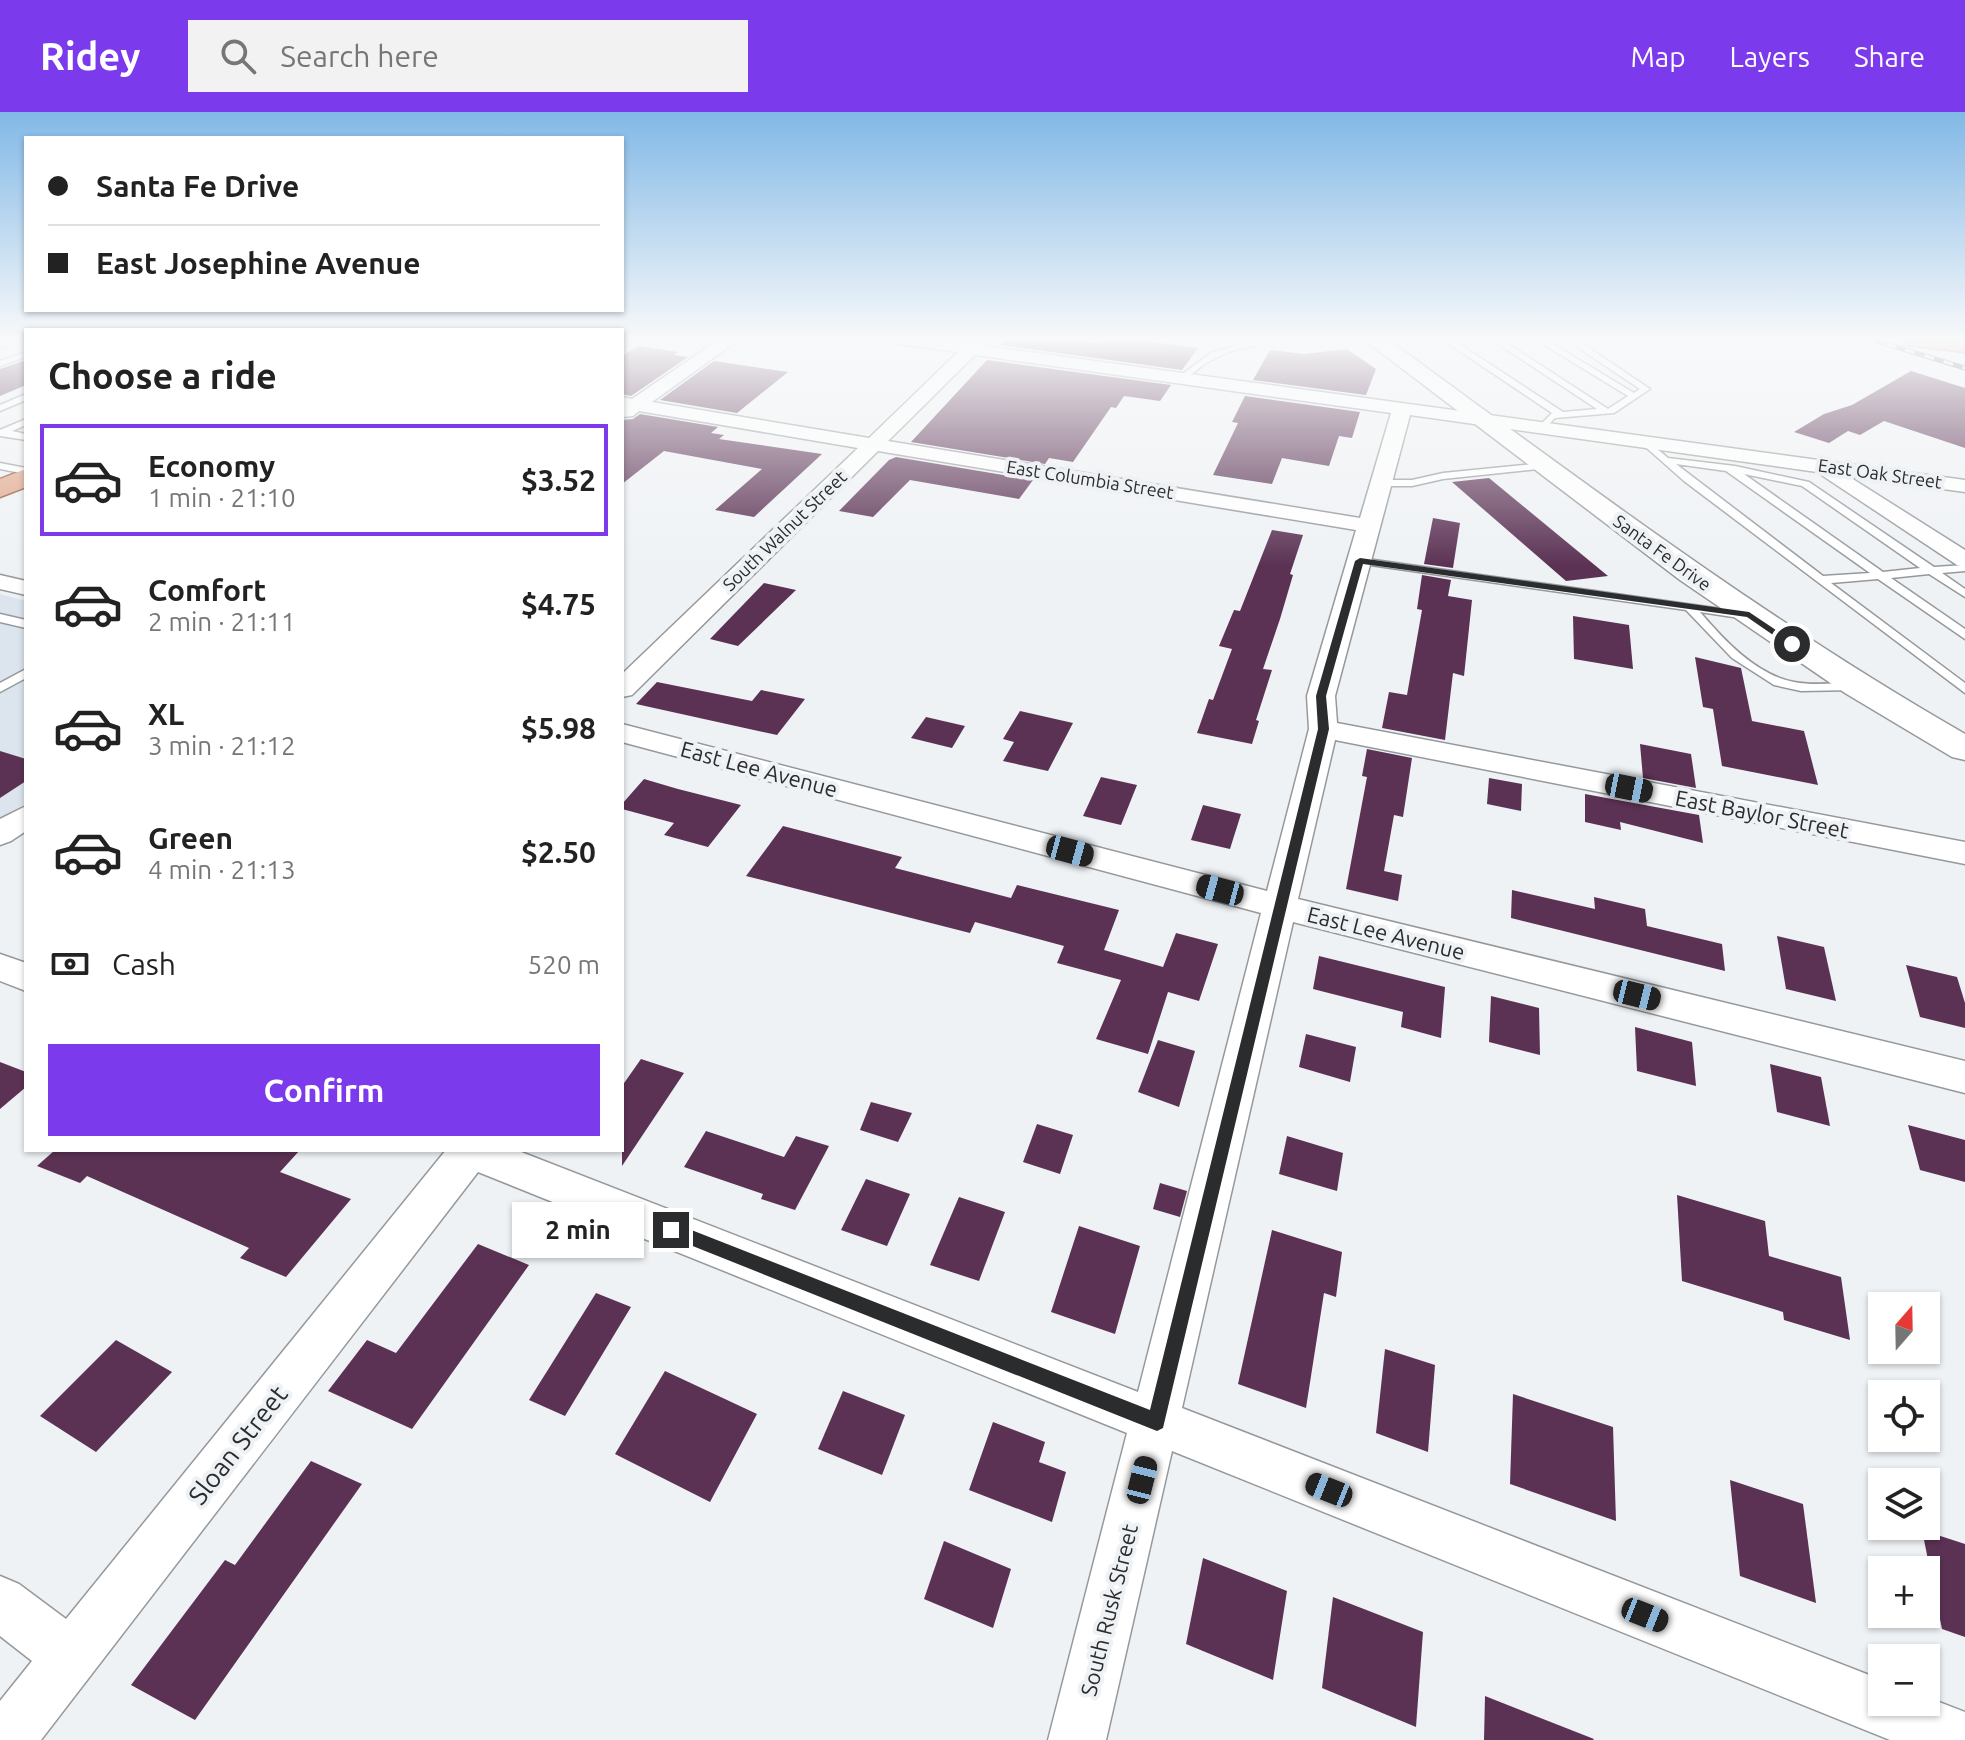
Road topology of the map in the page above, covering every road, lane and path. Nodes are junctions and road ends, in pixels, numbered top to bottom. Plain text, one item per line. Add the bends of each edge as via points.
1 (672, 414) edge
2 (905, 414) edge
3 (1401, 414) edge
4 (1439, 414) edge
5 (1475, 414) edge
6 (1577, 414) edge
7 (1561, 415) joint
8 (1483, 420) junction
9 (24, 423) edge
10 (1543, 427) junction
11 (1, 433) edge
12 (24, 437) edge
13 (1644, 441) junction
14 (874, 445) junction
15 (1665, 460) junction
16 (1817, 465) junction
17 (0, 466) edge
18 (1545, 466) junction
19 (1729, 468) junction
20 (24, 473) edge
21 (24, 475) edge
22 (1382, 483) junction
23 (1965, 486) edge
24 (0, 489) edge
25 (1365, 543) junction
26 (1965, 560) edge
27 (1965, 568) edge
28 (1931, 571) junction
29 (1880, 575) junction
30 (1821, 580) junction
31 (1965, 594) edge
32 (1690, 608) junction
33 (1749, 615) junction
34 (0, 618) edge
35 (24, 624) edge
36 (1965, 635) edge
37 (24, 674) edge
38 (1857, 686) junction
39 (624, 687) edge
40 (0, 688) edge
41 (1965, 689) edge
42 (1323, 729) junction
43 (624, 734) edge
44 (1965, 749) edge
45 (24, 817) edge
46 (0, 834) edge
47 (1965, 853) edge
48 (1279, 906) junction
49 (0, 967) edge
50 (24, 976) edge
51 (1965, 1077) edge
52 (468, 1152) edge
53 (475, 1152) edge
54 (1157, 1422) junction
55 (0, 1603) edge
56 (71, 1656) junction
57 (5, 1740) edge
58 (1077, 1740) edge
59 (1962, 1740) edge

1 - 14 street, East Columbia Street
2 - 14 street, South Walnut Street
3 - 22 street, South Rusk Street
4 - 8 street, East Oak Street
5 - 8 street, Santa Fe Drive
6 - 7 lane
7 - 10 lane via 1552,416
8 - 10 street, East Oak Street
8 - 18 street, Santa Fe Drive
9 - 11 lane
10 - 13 street, East Oak Street
11 - 12 lane
13 - 15 lane
13 - 16 street, East Oak Street
14 - 25 street, East Columbia Street
14 - 39 street, South Walnut Street
15 - 19 lane
15 - 30 lane
16 - 23 street, East Oak Street
16 - 26 street
17 - 20 lane
18 - 22 lane
18 - 33 street, Santa Fe Drive
19 - 28 lane via 1805,484
19 - 29 lane
21 - 24 main road
22 - 25 street, South Rusk Street
25 - 32 lane
25 - 42 street, South Rusk Street via 1321,696
27 - 28 lane
28 - 29 lane
28 - 31 lane
29 - 30 lane
29 - 36 lane
30 - 41 lane
32 - 33 lane
32 - 38 lane via 1713,636 1769,679 1792,686
33 - 38 street, Santa Fe Drive
34 - 35 lane
37 - 40 lane
38 - 44 street, Santa Fe Drive
42 - 47 street, East Baylor Street
42 - 48 street, South Rusk Street
43 - 48 street, East Lee Avenue
45 - 46 street
48 - 51 street, East Lee Avenue
48 - 54 street, South Rusk Street
49 - 50 street
52 - 56 street, Sloan Street
53 - 54 street
54 - 58 street, South Rusk Street
54 - 59 street
55 - 56 street
56 - 57 street, Sloan Street

